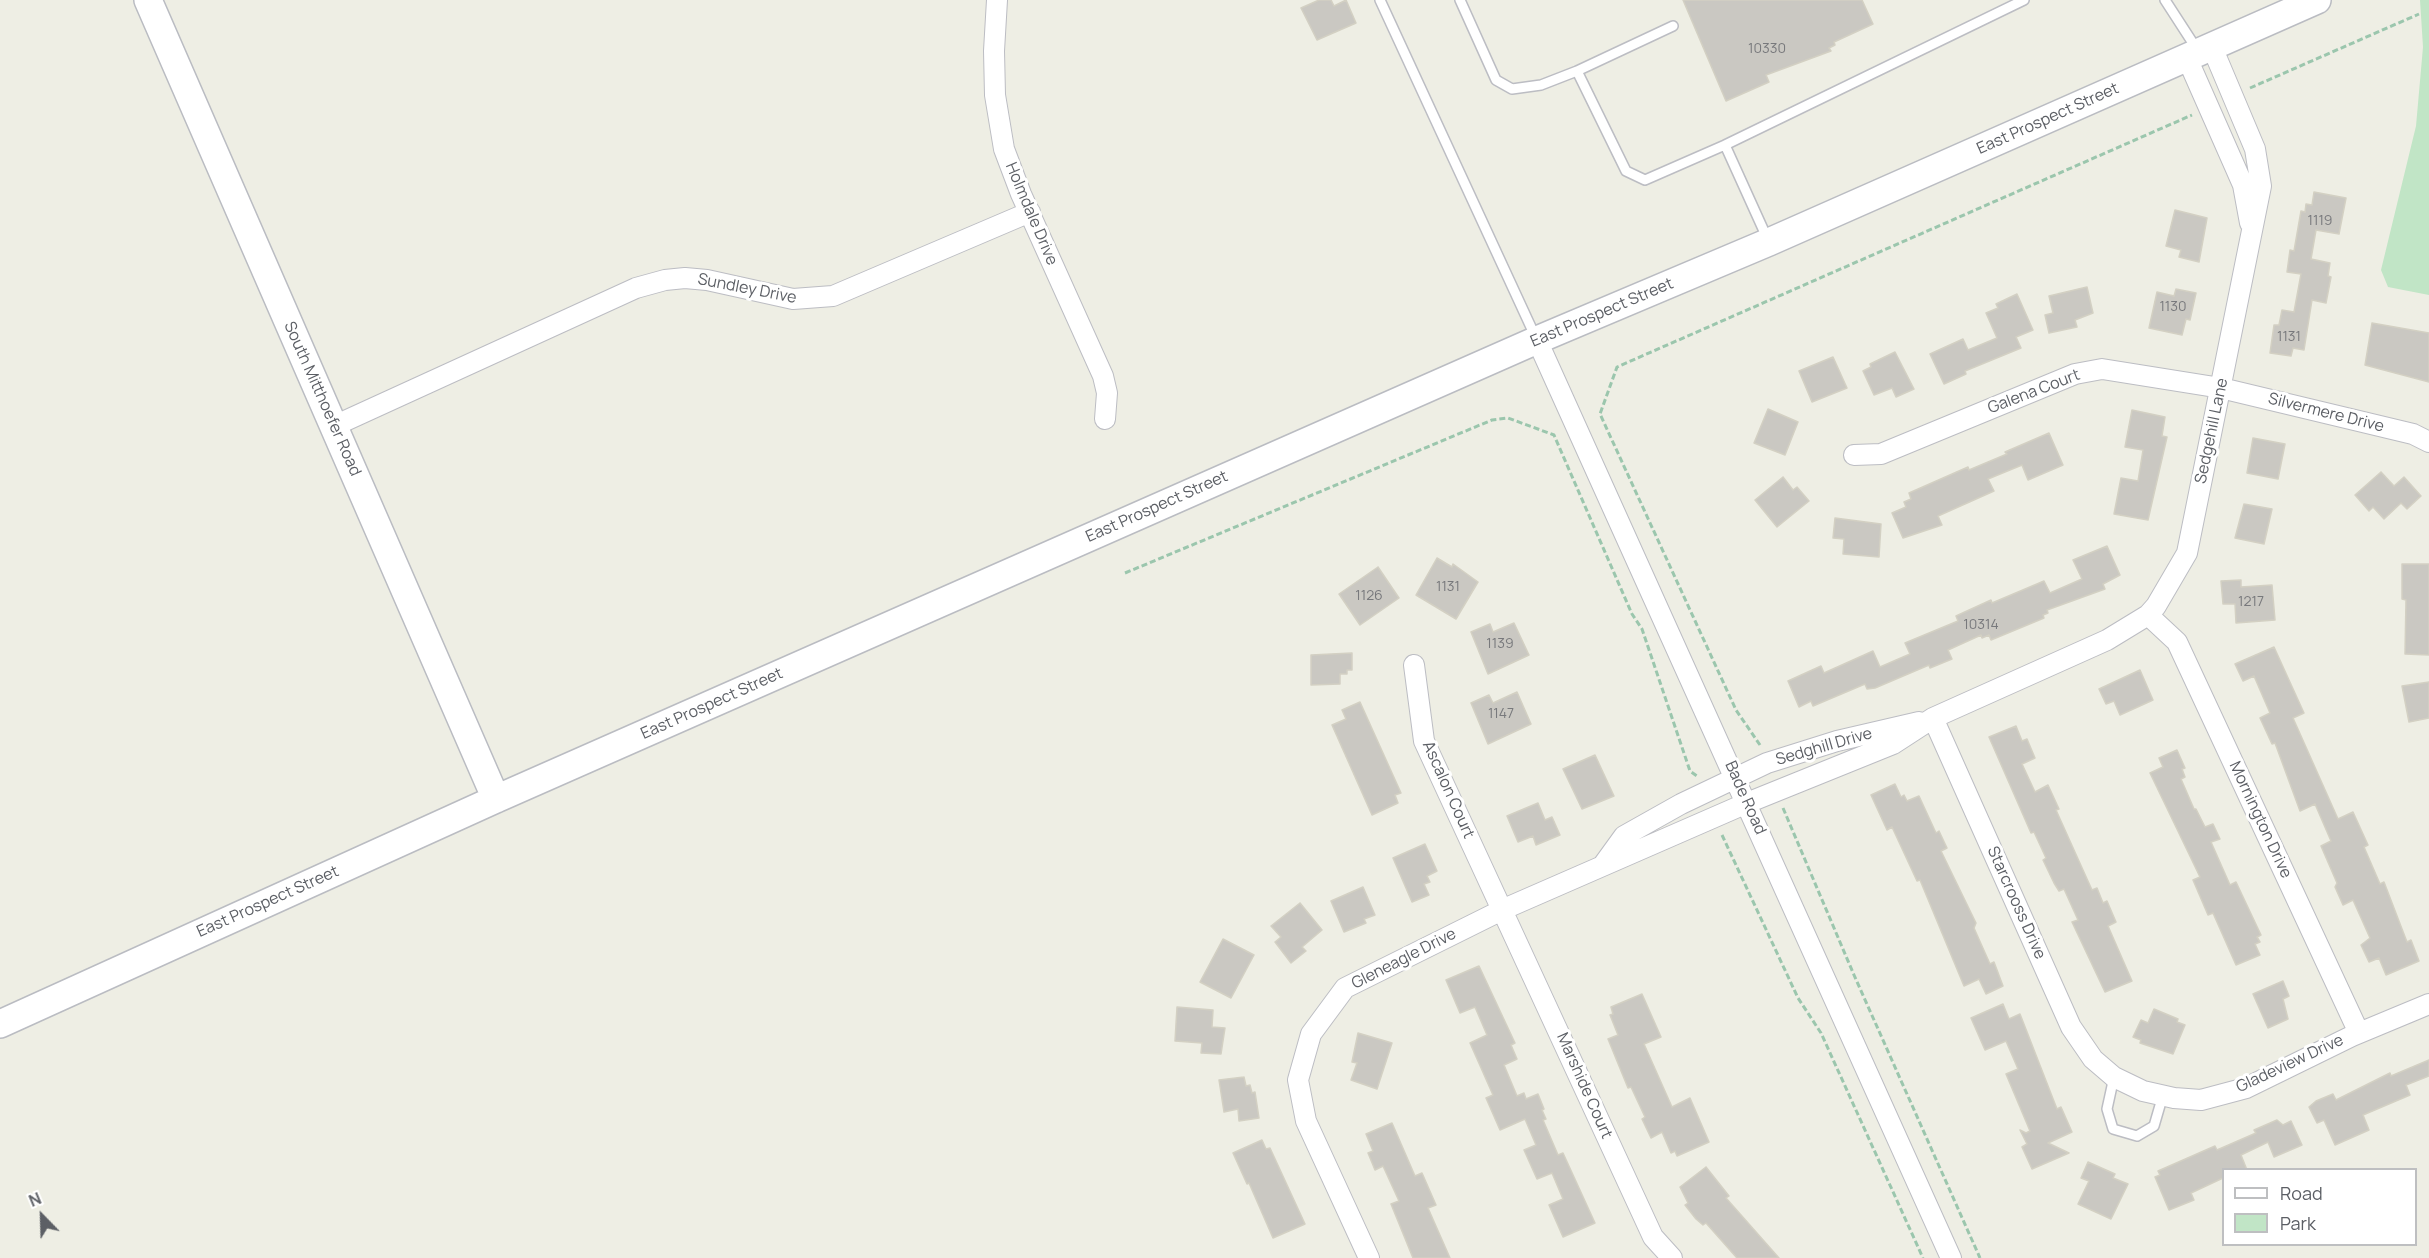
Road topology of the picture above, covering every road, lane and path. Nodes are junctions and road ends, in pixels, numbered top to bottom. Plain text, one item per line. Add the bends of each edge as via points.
1 (148, 0) edge
2 (997, 0) edge
3 (1380, 0) edge
4 (1460, 0) edge
5 (2024, 0) edge
6 (2165, 0) edge
7 (2317, 0) edge
8 (2419, 14) dead end
9 (1673, 26) dead end
10 (2200, 52) junction
11 (1577, 71) junction
12 (2246, 90) dead end
13 (2193, 114) dead end
14 (1725, 145) junction
15 (1029, 212) junction
16 (2250, 238) junction
17 (1769, 242) junction
18 (1537, 340) junction
19 (2221, 388) junction
20 (1105, 419) dead end
21 (334, 426) junction
22 (2429, 442) edge
23 (1854, 455) dead end
24 (1125, 573) dead end
25 (2148, 615) junction
26 (1414, 665) dead end
27 (1933, 718) junction
28 (1763, 750) dead end
29 (1696, 775) dead end
30 (1736, 777) junction
31 (496, 799) junction
32 (1747, 803) junction
33 (1783, 807) dead end
34 (1722, 835) dead end
35 (1602, 866) junction
36 (1504, 909) junction
37 (2429, 1004) edge
38 (0, 1024) edge
39 (2359, 1033) junction
40 (2114, 1077) junction
41 (2163, 1095) junction
42 (1369, 1258) edge
43 (1672, 1258) edge
44 (1923, 1258) edge
45 (1951, 1258) edge
46 (1980, 1258) edge

1 - 21 street, South Mitthoefer Road
2 - 15 street, Holmdale Drive via 996,110 1004,149
3 - 18 lane
4 - 11 lane via 1496,80 1512,89 1541,85
5 - 14 lane
6 - 10 lane
7 - 10 street, East Prospect Street
8 - 12 path
9 - 11 lane
10 - 16 street, Sedgehill Lane via 2243,185
10 - 16 street, Sedgehill Lane via 2255,149 2261,186
10 - 17 street, East Prospect Street
11 - 14 lane via 1626,171 1645,180
13 - 28 path via 1617,367 1600,414 1737,710
14 - 17 lane
15 - 20 street, Holmdale Drive via 1103,376 1107,393
15 - 21 street, Sundley Drive via 833,296 793,299 707,279 685,278 636,288
16 - 19 street, Sedgehill Lane
17 - 18 street, East Prospect Street
18 - 30 street, Bade Road
18 - 31 street, East Prospect Street
19 - 22 street, Silvermere Drive via 2413,434
19 - 23 street, Galena Court via 2102,369 2075,374 1881,454
19 - 25 street, Sedgehill Lane via 2187,553
21 - 31 street, South Mitthoefer Road
24 - 29 path via 1492,420 1508,418 1554,435 1642,629 1690,771
25 - 27 street, Sedghill Drive via 2107,640
25 - 39 street, Mornington Drive via 2177,642
26 - 36 street, Ascalon Court via 1424,741
27 - 30 street, Sedghill Drive via 1781,757
27 - 32 street, Sedghill Drive via 1893,744
27 - 40 street, Starcrooss Drive via 2071,1027 2093,1059
30 - 32 street, Bade Road
30 - 35 street, Sedghill Drive via 1624,836
31 - 38 street, East Prospect Street
32 - 35 street, Sedghill Drive
32 - 45 street, Bade Road
33 - 46 path
34 - 44 path via 1798,998 1821,1033
35 - 36 street, Sedghill Drive
36 - 42 street, Gleneagle Drive via 1345,988 1311,1034 1299,1080 1306,1121
36 - 43 street, Marshide Court via 1653,1237
37 - 39 street, Gladeview Drive
39 - 41 street, Gladeview Drive via 2246,1088 2201,1100
40 - 41 street, Gladeview Drive
40 - 41 lane via 2107,1109 2113,1129 2138,1136 2154,1126

